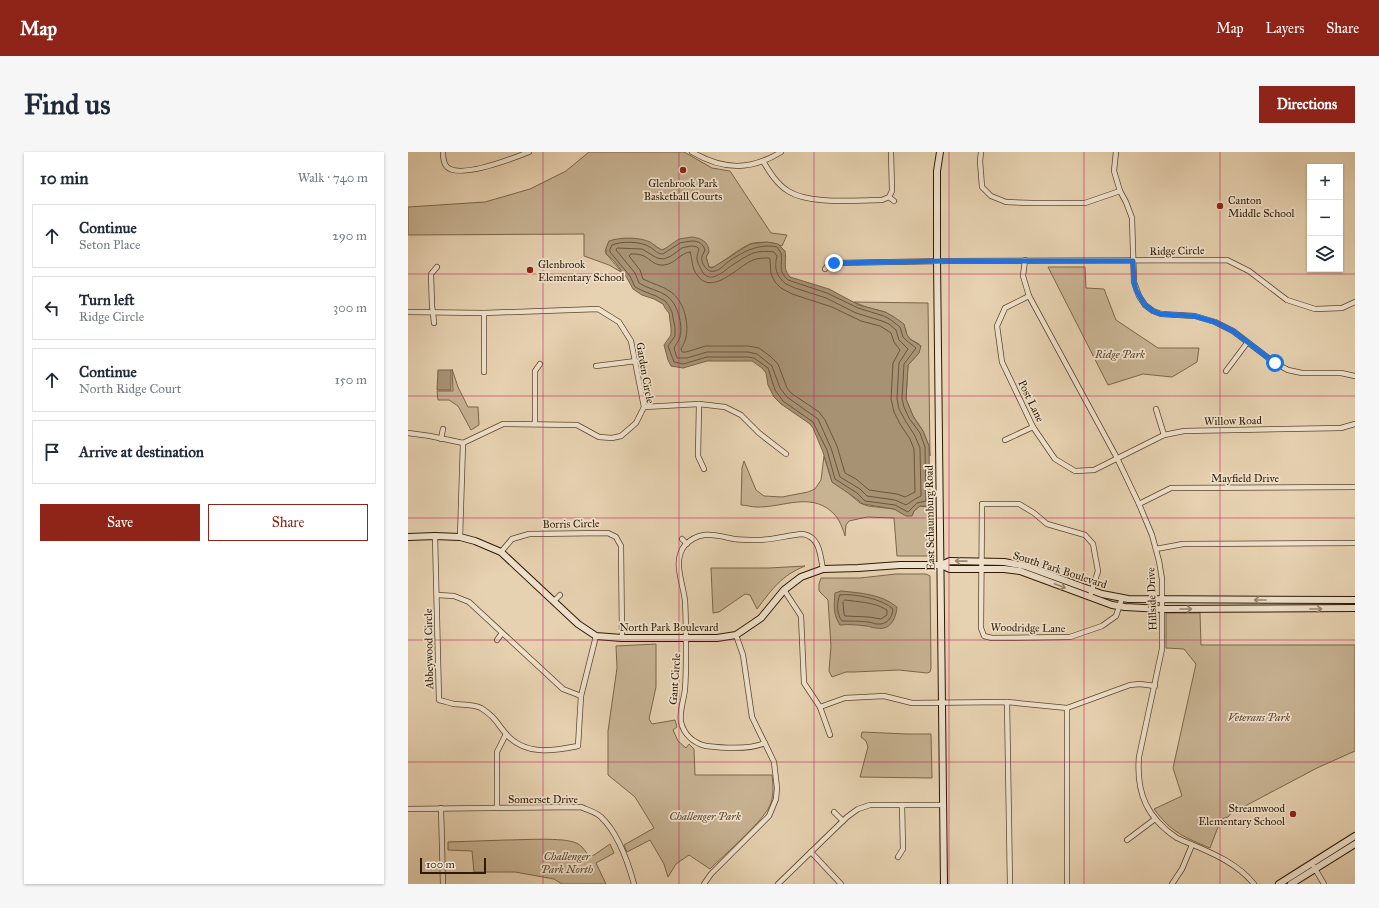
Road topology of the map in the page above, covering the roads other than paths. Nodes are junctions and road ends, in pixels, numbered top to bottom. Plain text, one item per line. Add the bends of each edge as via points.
1 (443, 152) edge
2 (529, 152) edge
3 (693, 152) edge
4 (781, 152) edge
5 (891, 152) edge
6 (940, 152) edge
7 (981, 152) edge
8 (1116, 152) edge
9 (763, 161) junction
10 (447, 167) junction
11 (443, 171) dead end
12 (1120, 191) junction
13 (889, 197) junction
14 (894, 201) dead end
15 (1025, 260) junction
16 (1133, 261) junction
17 (937, 262) junction
18 (437, 267) dead end
19 (825, 270) dead end
20 (1029, 296) junction
21 (1355, 302) edge
22 (408, 312) edge
23 (433, 313) junction
24 (484, 313) junction
25 (434, 324) dead end
26 (1247, 343) junction
27 (636, 361) junction
28 (540, 364) dead end
29 (596, 366) dead end
30 (1226, 371) dead end
31 (484, 372) dead end
32 (1355, 376) edge
33 (699, 404) junction
34 (644, 407) junction
35 (1156, 409) dead end
36 (535, 424) junction
37 (1355, 424) edge
38 (1033, 427) junction
39 (443, 429) dead end
40 (408, 433) edge
41 (1164, 435) junction
42 (441, 439) junction
43 (1005, 440) dead end
44 (463, 443) junction
45 (786, 454) dead end
46 (1117, 458) junction
47 (704, 469) dead end
48 (1355, 486) edge
49 (1140, 504) junction
50 (435, 536) junction
51 (408, 537) edge
52 (460, 537) junction
53 (682, 539) dead end
54 (1355, 543) edge
55 (687, 544) junction
56 (1156, 549) junction
57 (501, 552) junction
58 (982, 562) junction
59 (941, 565) junction
60 (823, 569) junction
61 (981, 569) junction
62 (784, 590) junction
63 (1092, 590) junction
64 (437, 595) junction
65 (560, 595) dead end
66 (1090, 597) junction
67 (1122, 598) junction
68 (1162, 600) junction
69 (1355, 600) edge
70 (554, 601) junction
71 (1120, 607) junction
72 (1355, 608) edge
73 (1162, 609) junction
74 (502, 633) junction
75 (736, 635) junction
76 (596, 636) junction
77 (686, 637) junction
78 (622, 638) junction
79 (497, 640) dead end
80 (1155, 686) junction
81 (582, 696) junction
82 (1007, 702) junction
83 (942, 704) junction
84 (820, 707) junction
85 (1067, 708) junction
86 (506, 734) junction
87 (830, 735) dead end
88 (765, 743) junction
89 (902, 805) junction
90 (943, 805) junction
91 (441, 808) junction
92 (497, 808) junction
93 (408, 809) edge
94 (834, 812) dead end
95 (1155, 819) junction
96 (843, 821) junction
97 (1355, 836) edge
98 (1127, 840) dead end
99 (1355, 844) edge
100 (1192, 845) junction
101 (811, 852) junction
102 (898, 857) dead end
103 (1313, 866) junction
104 (443, 884) edge
105 (634, 884) edge
106 (704, 884) edge
107 (778, 884) edge
108 (841, 884) edge
109 (944, 884) edge
110 (1010, 884) edge
111 (1067, 884) edge
112 (1172, 884) edge
113 (1254, 884) edge
114 (1279, 884) edge
115 (1291, 884) edge
116 (1324, 884) edge

1 - 10 street
2 - 10 street via 493,166 460,170
3 - 9 street via 720,165 746,166
4 - 9 street
5 - 13 street via 892,191
6 - 17 street, East Schaumburg Road via 937,171
7 - 12 street via 982,187 991,196 1006,202 1085,203
8 - 12 street via 1114,171
9 - 13 street via 782,186 795,195 822,200 882,200
10 - 11 street
12 - 16 street via 1132,218
13 - 14 street
15 - 16 street, Ridge Circle
15 - 17 street, Ridge Circle
15 - 20 street, Hillside Drive via 1023,276
16 - 21 street, Ridge Circle via 1227,260 1249,271 1287,300 1315,308 1342,308
16 - 26 street via 1136,290 1145,305 1153,311 1160,314 1194,316 1215,322 1233,331
17 - 19 street, Ridge Circle via 834,263 828,265
17 - 59 street, East Schaumburg Road
18 - 23 street via 431,274
20 - 38 street, Post Lane via 1005,308 997,326 1002,362
20 - 46 street, Hillside Drive
22 - 23 street, Garden Circle
23 - 24 street, Garden Circle
23 - 25 street
24 - 27 street, Garden Circle via 598,309 619,322 631,341
24 - 31 street
26 - 30 street
26 - 32 street via 1288,370
27 - 29 street
27 - 34 street, Garden Circle
28 - 36 street via 535,371
33 - 34 street
33 - 45 street via 725,407 741,415
33 - 47 street via 698,456
34 - 36 street, Garden Circle via 636,423 621,436 612,438 599,437 577,425
35 - 41 street
36 - 44 street, Garden Circle via 503,424
37 - 41 street, Willow Road via 1341,428 1184,431
38 - 43 street
38 - 46 street, Post Lane via 1055,459 1075,471 1094,470
39 - 42 street
40 - 42 street
41 - 46 street, Willow Road
42 - 44 street
44 - 52 street
46 - 49 street, Hillside Drive
48 - 49 street, Mayfield Drive via 1171,488
49 - 56 street, Hillside Drive
50 - 51 street, North Park Boulevard
50 - 52 street, North Park Boulevard
50 - 64 street, Abbeywood Circle
52 - 57 street, North Park Boulevard
53 - 55 street
54 - 56 street via 1182,544
55 - 60 street via 697,536 703,535 760,540 808,535 816,542
55 - 77 street, Gant Circle via 680,554 678,564 685,600
56 - 68 street, Hillside Drive via 1162,579
57 - 70 street, North Park Boulevard
57 - 78 street, Borris Circle via 512,539 529,534 608,533 616,537 620,546
58 -> 59 street, South Park Boulevard via 950,561
58 - 61 street
58 - 63 street, South Park Boulevard via 1021,565
58 - 63 street via 982,504 1019,504 1047,524 1086,535 1092,544 1098,571
59 - 60 street, North Park Boulevard
59 - 61 street, South Park Boulevard via 950,569
59 - 83 street, East Schaumburg Road
60 - 62 street, North Park Boulevard via 801,577
61 -> 66 street, South Park Boulevard via 1004,568 1020,571
61 - 71 street, Woodridge Lane via 981,628 984,636 1070,637 1102,626 1116,616
62 - 75 street, North Park Boulevard via 761,618
62 - 84 street via 802,616 804,683
63 - 66 street
63 - 67 street, South Park Boulevard
64 - 74 street via 454,596 469,602
64 - 86 street, Abbeywood Circle via 439,700 480,708 493,716
65 - 70 street
66 - 71 street, South Park Boulevard
67 - 68 street, South Park Boulevard
67 - 71 street, Woodridge Lane
69 -> 68 street, South Park Boulevard
68 - 73 street, Hillside Drive
70 - 76 street, North Park Boulevard via 578,624
71 - 73 street, South Park Boulevard
73 -> 72 street, South Park Boulevard
73 - 80 street, Hillside Drive via 1162,649
74 - 79 street
74 - 81 street via 563,689
75 - 77 street, North Park Boulevard via 717,638
75 - 88 street via 743,655 752,717
76 - 78 street, North Park Boulevard
76 - 81 street
77 - 78 street, North Park Boulevard
77 - 88 street, Gant Circle via 685,691 681,723 687,735 701,745 713,747 749,747
80 - 85 street via 1126,686
80 - 95 street, Hillside Drive via 1138,757 1138,772 1143,798
81 - 86 street, Abbeywood Circle via 578,746 556,750 533,750 516,744
82 - 83 street
82 - 85 street
82 - 110 street
83 - 84 street via 912,703 884,696 845,698
83 - 90 street, East Schaumburg Road
84 - 87 street
85 - 111 street
86 - 92 street via 497,752
88 - 106 street via 774,762 777,788 773,808 769,816
89 - 90 street
89 - 96 street via 858,809
89 - 102 street via 903,849
90 - 109 street, East Schaumburg Road
91 - 92 street, Somerset Drive
91 - 93 street, Somerset Drive
91 - 104 street
92 - 105 street, Somerset Drive via 581,807 600,816 613,830
94 - 96 street
95 - 98 street
95 - 100 street, Hillside Drive via 1170,834
96 - 101 street
97 - 103 street
99 - 103 street
100 - 112 street via 1182,869
100 - 113 street, Hillside Drive via 1232,864
101 - 107 street
101 - 108 street
103 - 114 street
103 - 115 street
103 - 116 street

